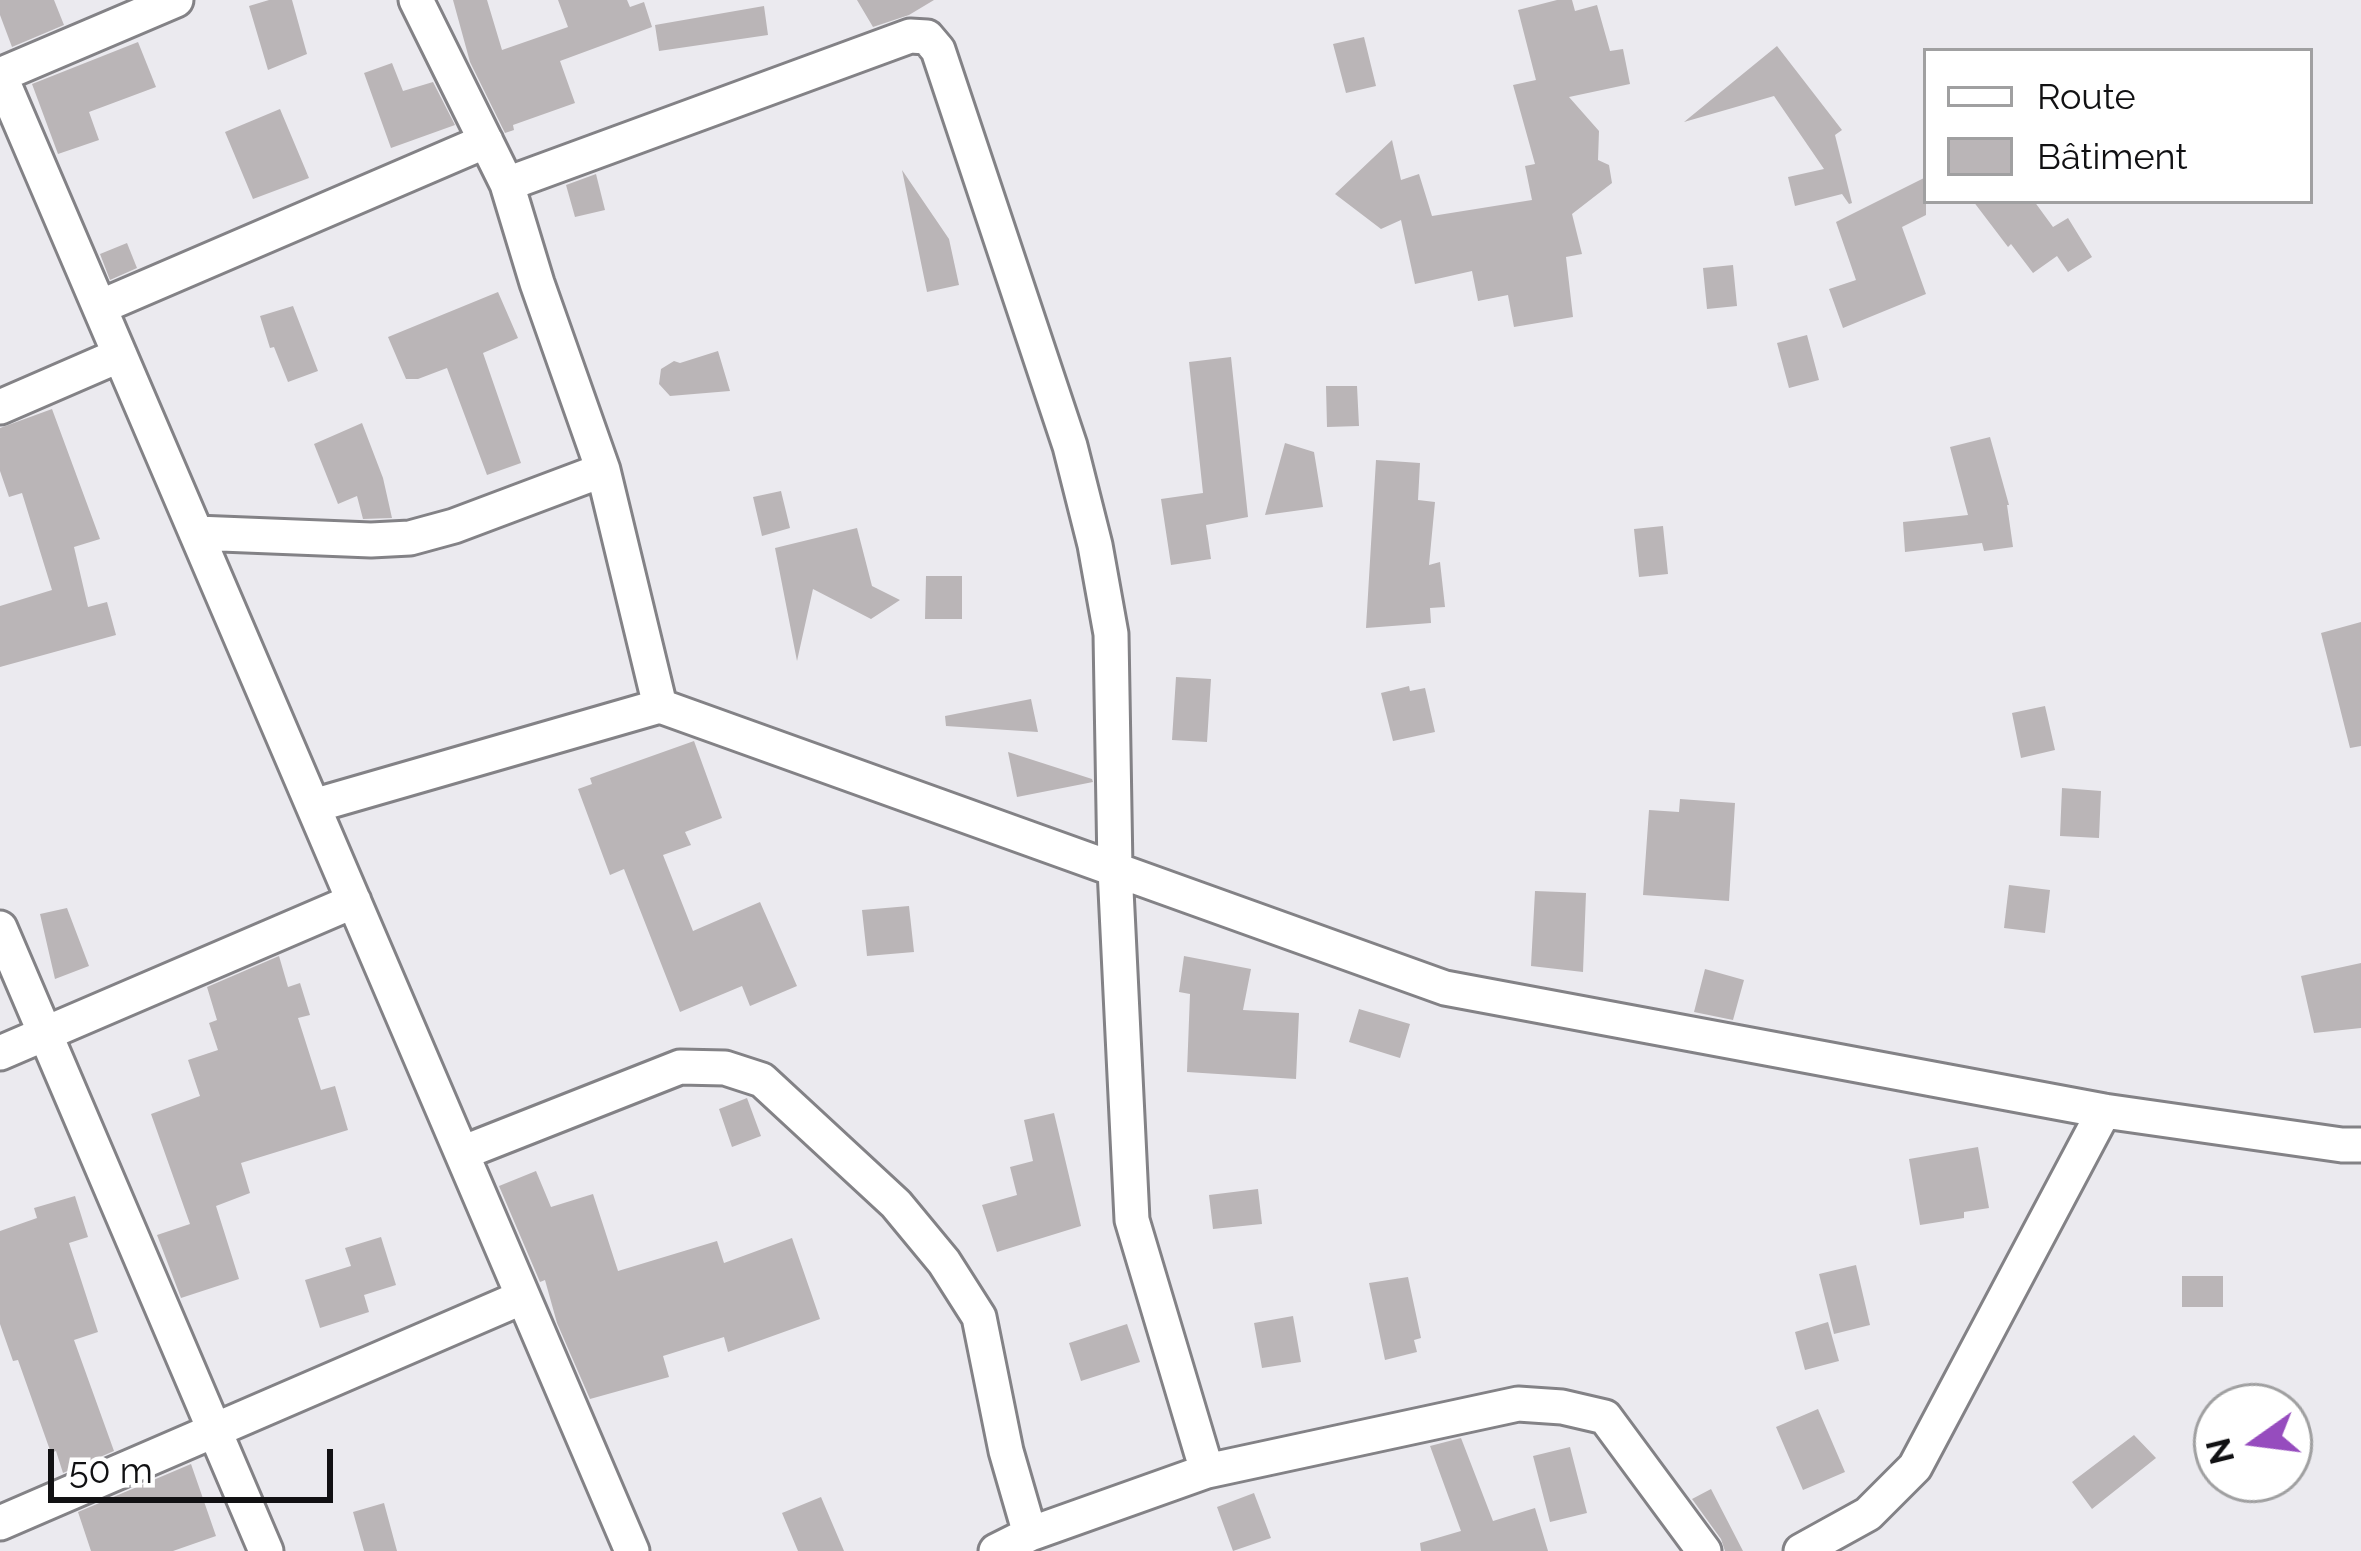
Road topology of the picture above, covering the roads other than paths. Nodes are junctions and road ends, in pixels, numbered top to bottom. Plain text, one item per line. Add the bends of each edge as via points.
1 (176, 0) edge
2 (416, 0) edge
3 (0, 75) edge
4 (486, 141) junction
5 (508, 184) junction
6 (100, 307) junction
7 (120, 355) junction
8 (0, 407) edge
9 (604, 470) junction
10 (196, 533) junction
11 (660, 706) junction
12 (313, 806) junction
13 (1115, 869) junction
14 (354, 901) junction
15 (0, 928) edge
16 (45, 1033) junction
17 (0, 1053) edge
18 (2104, 1111) junction
19 (2361, 1145) edge
20 (462, 1153) junction
21 (523, 1297) junction
22 (214, 1430) junction
23 (1207, 1472) junction
24 (0, 1522) edge
25 (1030, 1534) junction
26 (266, 1551) edge
27 (632, 1551) edge
28 (996, 1551) edge
29 (1704, 1551) edge
30 (1801, 1551) edge

1 - 3 street
2 - 4 street
3 - 6 street
4 - 5 street
4 - 6 street
5 - 9 street
5 - 13 street via 910,36 927,37 938,50 1070,446 1094,545 1111,634
6 - 7 street
7 - 8 street
7 - 10 street
9 - 10 street via 410,538
9 - 11 street
10 - 12 street
11 - 12 street
11 - 13 street
12 - 14 street
13 - 18 street via 1445,988
13 - 23 street via 1132,1220
14 - 16 street
14 - 20 street
15 - 16 street
16 - 17 street
16 - 22 street
18 - 19 street
18 - 30 street via 1915,1467 1868,1514
20 - 21 street
20 - 25 street via 680,1067 725,1068 762,1080 896,1204 979,1317
21 - 22 street
21 - 27 street
22 - 24 street
22 - 26 street
23 - 25 street
23 - 29 street via 1518,1404 1562,1407 1605,1417
25 - 28 street

